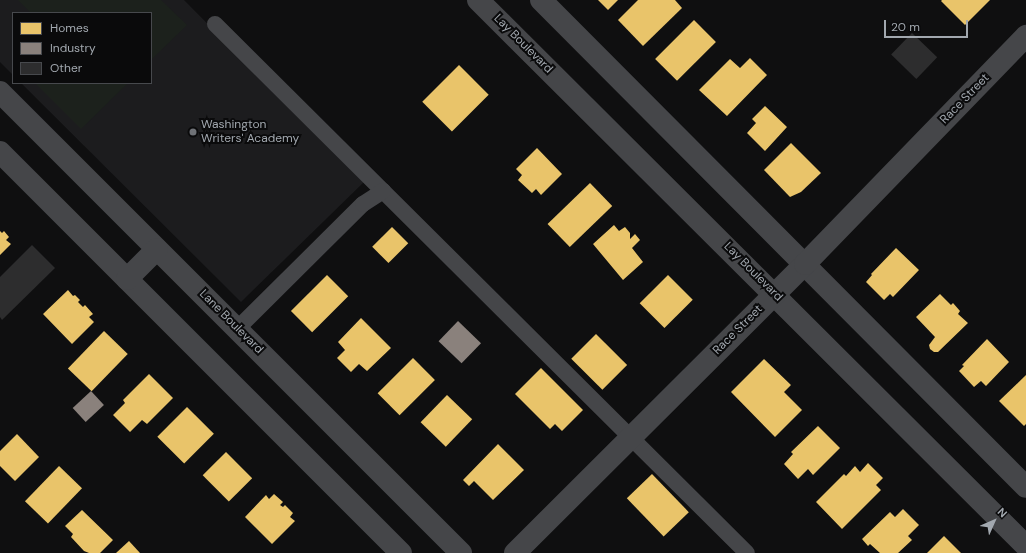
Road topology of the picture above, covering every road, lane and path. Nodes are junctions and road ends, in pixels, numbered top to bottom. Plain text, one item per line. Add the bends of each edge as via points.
1 (479, 0) edge
2 (541, 0) edge
3 (215, 24) dead end
4 (1026, 36) edge
5 (0, 92) edge
6 (0, 152) edge
7 (383, 191) junction
8 (157, 249) junction
9 (805, 264) junction
10 (127, 279) junction
11 (775, 294) junction
12 (237, 329) junction
13 (631, 438) junction
14 (1026, 487) edge
15 (1026, 546) edge
16 (401, 553) edge
17 (461, 553) edge
18 (515, 553) edge
19 (747, 553) edge

1 - 11 street, Lay Boulevard
2 - 9 street
3 - 7 lane
4 - 9 street, Race Street
5 - 8 street, Lane Boulevard
6 - 10 street
7 - 12 lane via 362,204
7 - 13 lane
8 - 10 street
8 - 12 street, Lane Boulevard
9 - 11 street, Race Street
9 - 14 street
10 - 16 street
11 - 13 street, Race Street
11 - 15 street, Lay Boulevard
12 - 17 street, Lane Boulevard
13 - 18 street, Race Street
13 - 19 lane

